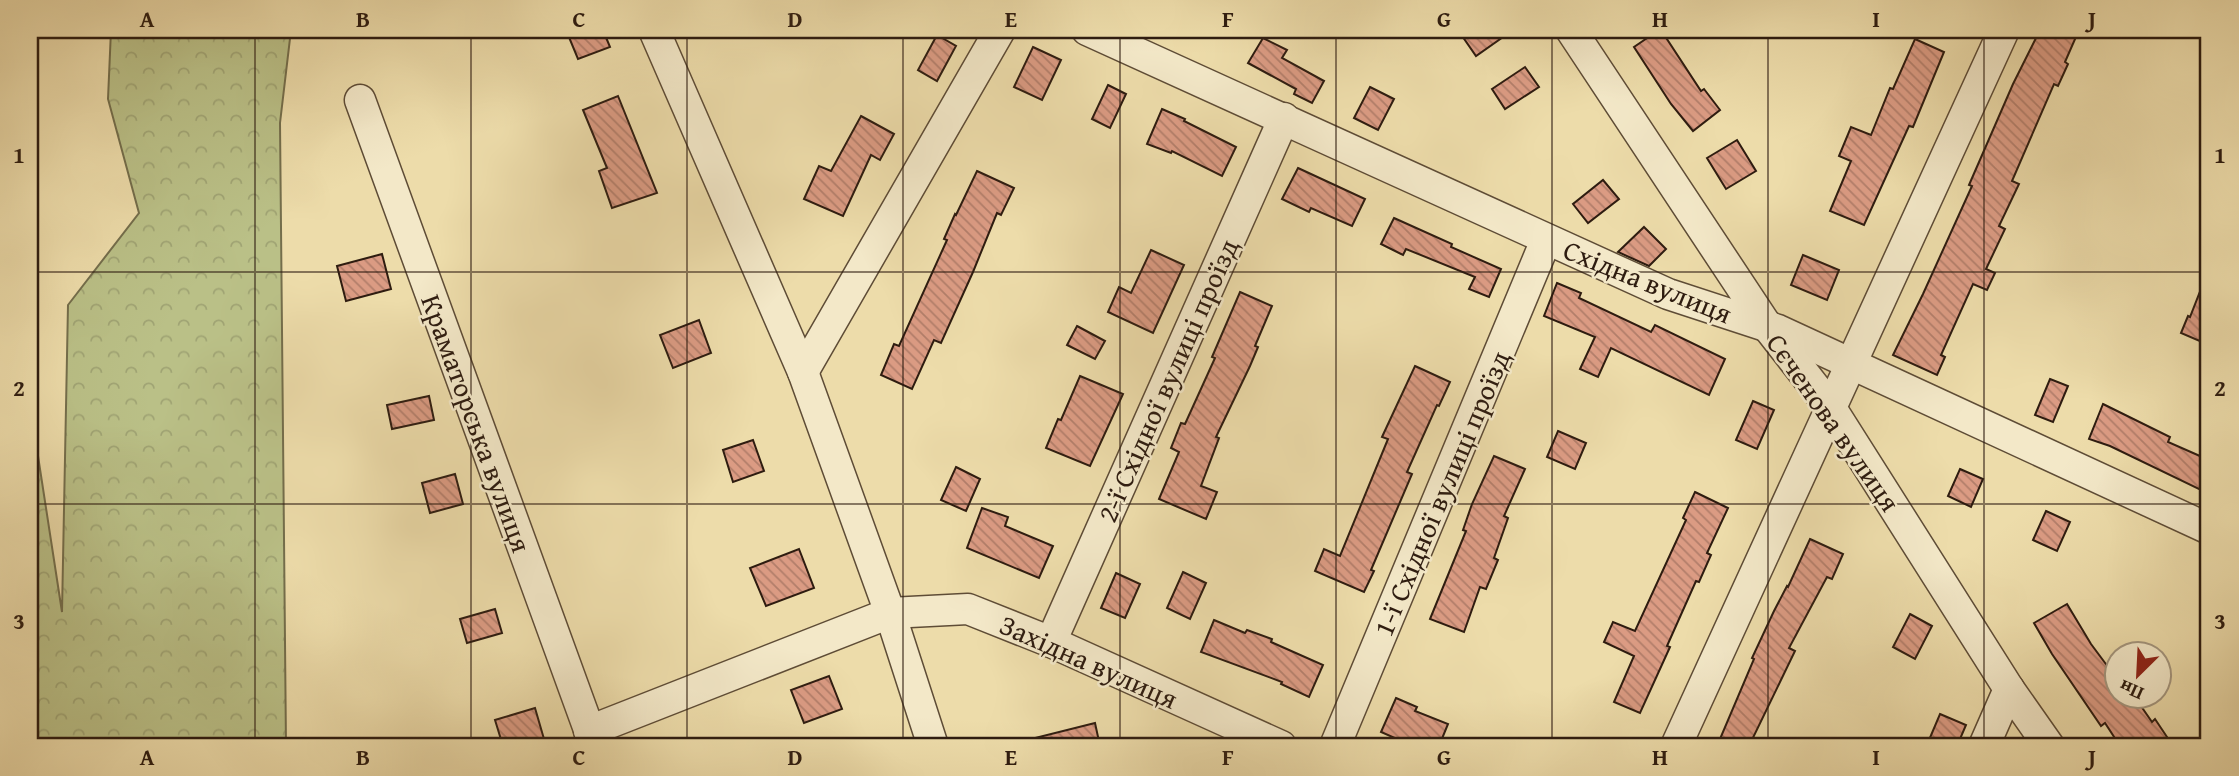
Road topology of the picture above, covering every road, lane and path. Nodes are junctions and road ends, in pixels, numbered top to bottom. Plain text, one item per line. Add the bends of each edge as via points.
1 (654, 30) edge
2 (1000, 30) edge
3 (1087, 30) edge
4 (1571, 30) edge
5 (2004, 30) edge
6 (360, 100) dead end
7 (1284, 118) junction
8 (1546, 240) junction
9 (1767, 326) junction
10 (1851, 364) junction
11 (803, 372) junction
12 (1831, 408) junction
13 (2209, 529) edge
14 (890, 613) junction
15 (1051, 642) junction
16 (2010, 689) junction
17 (592, 739) edge
18 (933, 746) edge
19 (1281, 746) edge
20 (1335, 746) edge
21 (1676, 746) edge
22 (1984, 746) edge
23 (2049, 746) edge

1 - 11 street
2 - 11 street
3 - 7 street, Східна вулиця
4 - 9 street, Сєченова вулиця
5 - 10 street
6 - 17 street, Краматорська вулиця
7 - 8 street, Східна вулиця
7 - 15 street, 2-ї Східної вулиці проїзд
8 - 9 street, Східна вулиця via 1668,294
8 - 20 street, 1-ї Східної вулиці проїзд
9 - 10 street, Східна вулиця
9 - 12 street, Сєченова вулиця
10 - 12 street
10 - 13 street, Східна вулиця
11 - 14 street
12 - 16 street, Сєченова вулиця
12 - 21 street
14 - 15 street, Західна вулиця via 968,609
14 - 17 street, Західна вулиця
14 - 18 street
15 - 19 street, Західна вулиця
16 - 22 street
16 - 23 street, Сєченова вулиця

